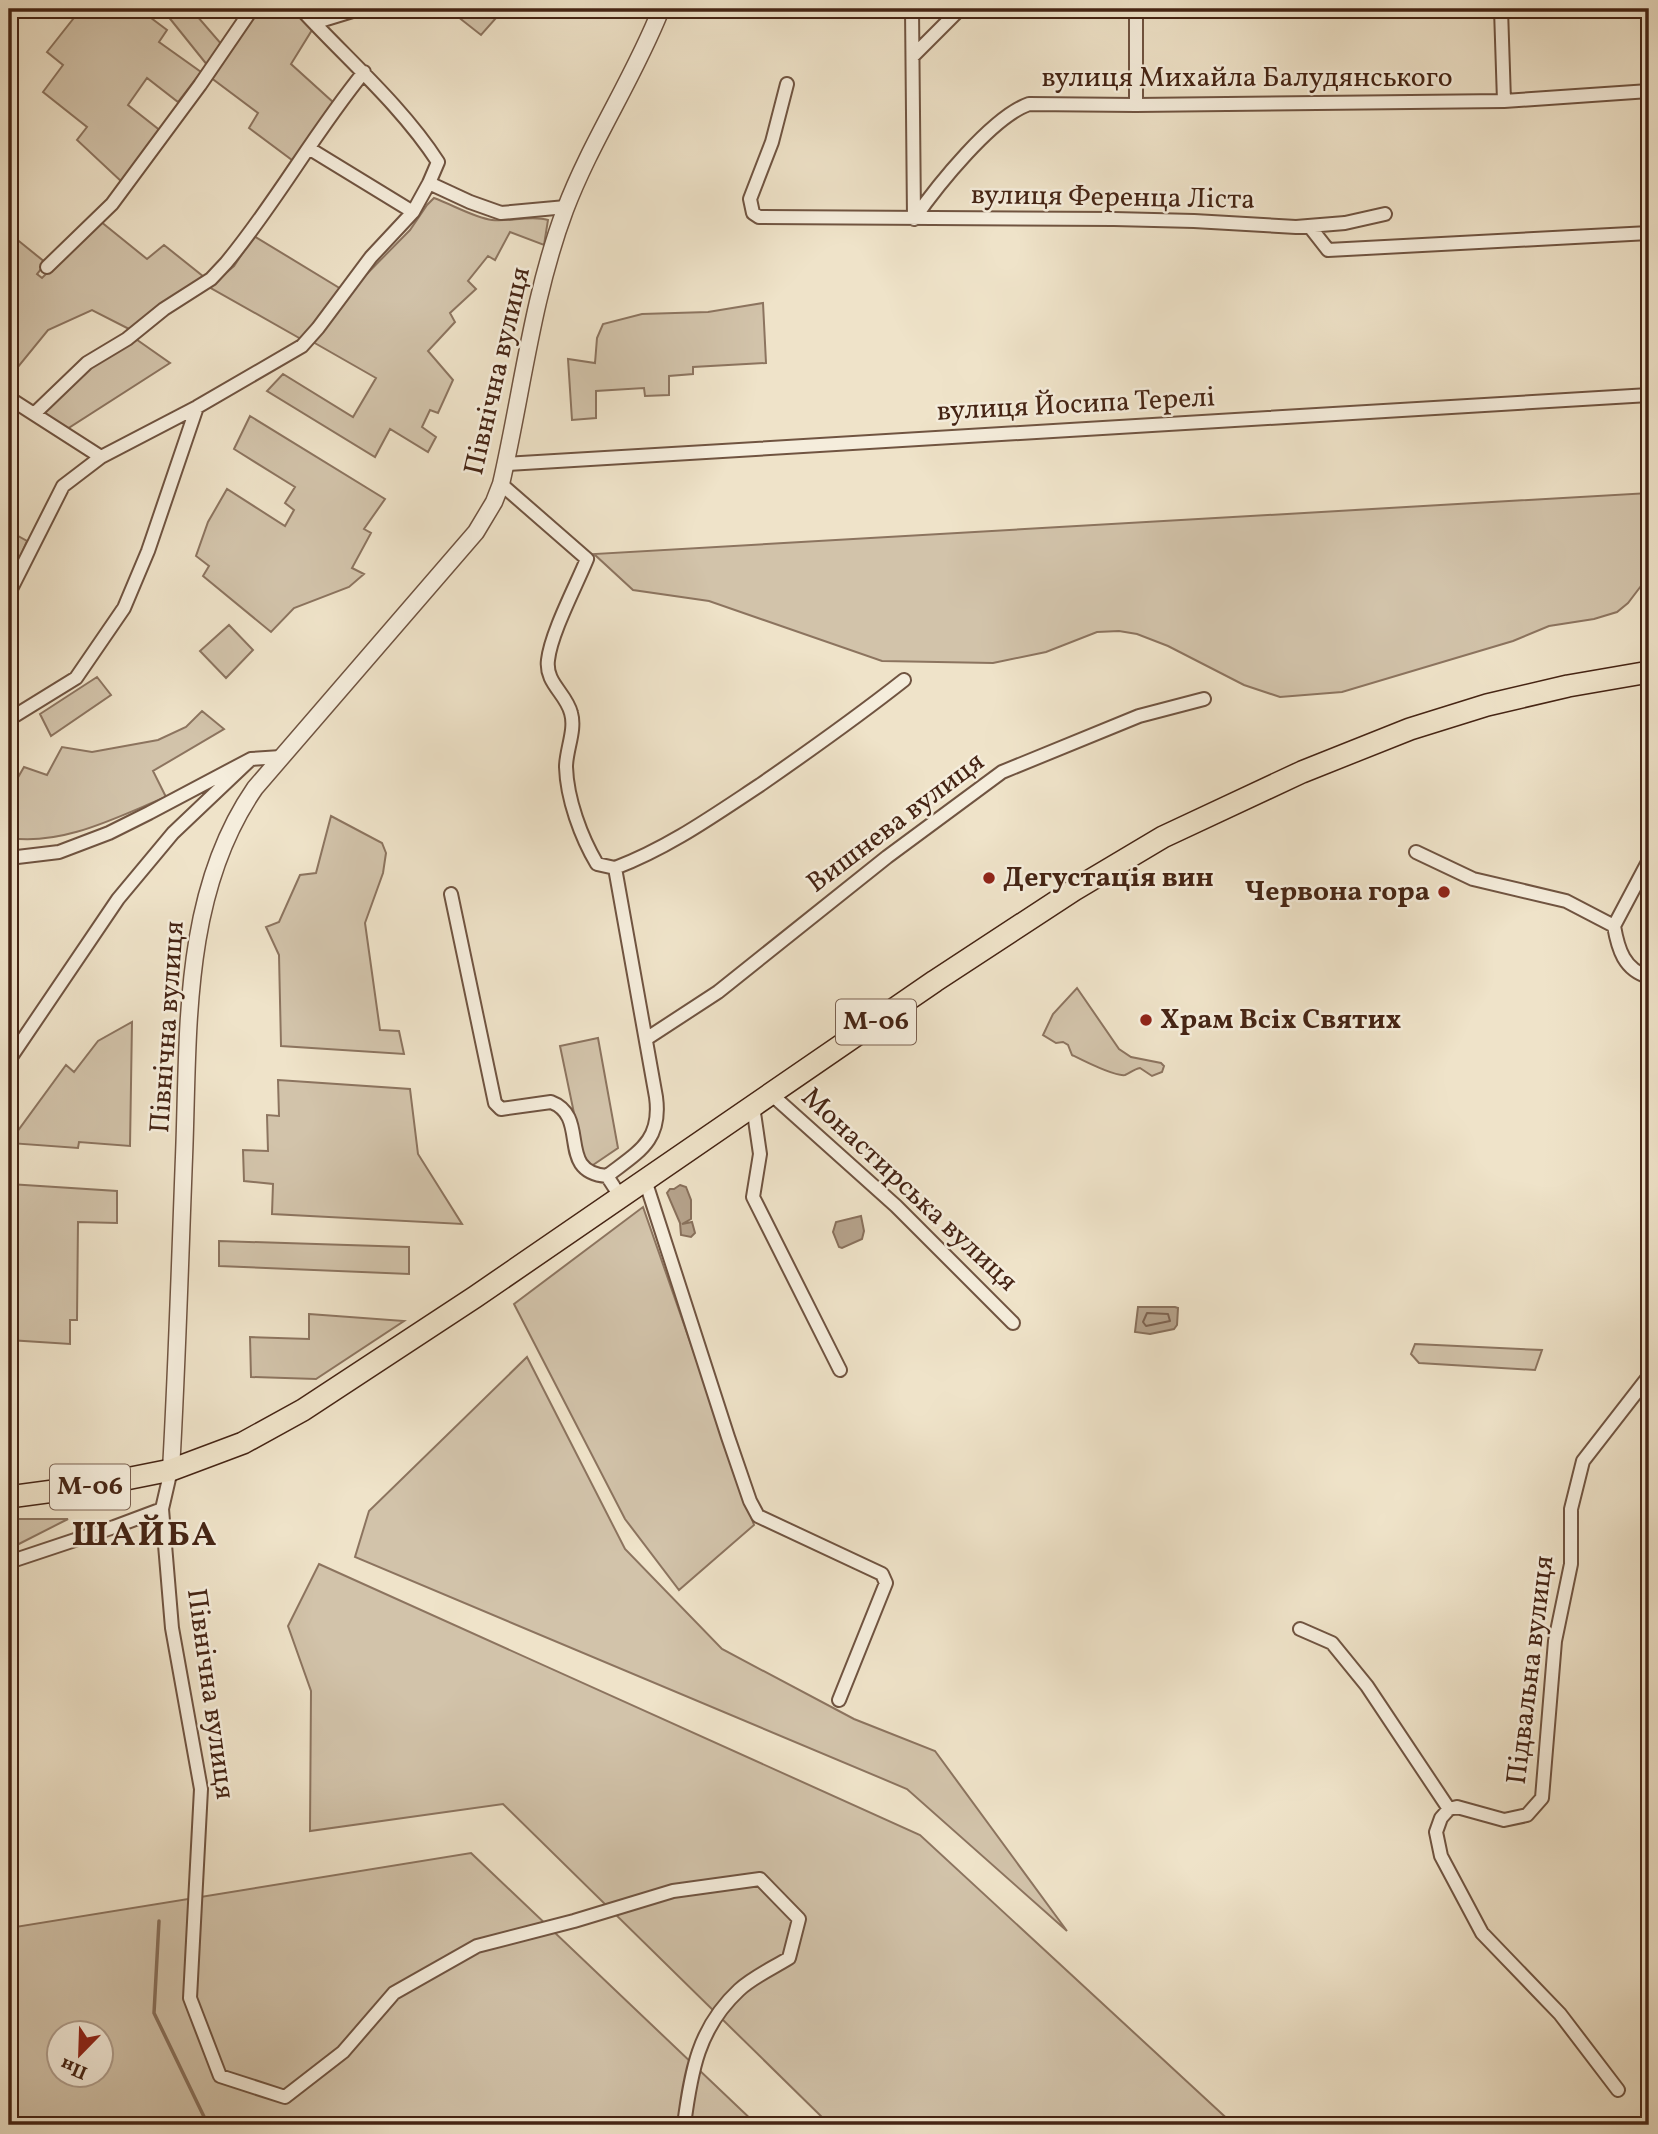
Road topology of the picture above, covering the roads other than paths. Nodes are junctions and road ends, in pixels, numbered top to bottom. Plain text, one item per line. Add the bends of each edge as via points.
1 (252, 9) edge
2 (301, 9) edge
3 (359, 9) edge
4 (661, 9) edge
5 (912, 9) edge
6 (960, 9) edge
7 (1136, 9) edge
8 (1501, 9) edge
9 (316, 25) junction
10 (913, 55) junction
11 (364, 72) junction
12 (787, 83) dead end
13 (1649, 91) edge
14 (1504, 101) junction
15 (1136, 105) junction
16 (310, 149) junction
17 (429, 183) junction
18 (566, 207) junction
19 (413, 212) junction
20 (1385, 214) dead end
21 (914, 219) junction
22 (1313, 231) junction
23 (1649, 233) edge
24 (47, 267) dead end
25 (1649, 395) edge
26 (9, 398) edge
27 (197, 407) junction
28 (35, 413) junction
29 (101, 457) junction
30 (506, 464) junction
31 (501, 485) junction
32 (9, 593) edge
33 (1649, 672) edge
34 (904, 680) dead end
35 (1204, 699) dead end
36 (16, 715) dead end
37 (281, 757) junction
38 (251, 759) junction
39 (1416, 852) dead end
40 (9, 858) edge
41 (1649, 860) edge
42 (615, 868) junction
43 (452, 894) dead end
44 (1614, 926) junction
45 (1649, 977) edge
46 (646, 1039) junction
47 (9, 1060) edge
48 (771, 1094) junction
49 (753, 1106) junction
50 (607, 1176) junction
51 (645, 1180) junction
52 (620, 1196) junction
53 (1013, 1323) dead end
54 (840, 1370) dead end
55 (1649, 1376) edge
56 (171, 1470) junction
57 (9, 1497) edge
58 (162, 1509) junction
59 (9, 1562) edge
60 (1300, 1629) dead end
61 (839, 1700) dead end
62 (1449, 1809) junction
63 (1619, 2090) dead end
64 (684, 2125) edge

1 - 24 street via 112,204
2 - 9 street
3 - 9 street
4 - 18 street, Північна вулиця
5 - 10 street
6 - 10 street
7 - 15 street
8 - 14 street
9 - 11 street
10 - 21 street
11 - 16 street
11 - 17 street via 438,162
12 - 21 street, вулиця Ференца Ліста via 772,142 750,199 753,213 767,219
13 - 14 street, вулиця Михайла Балудянського
14 - 15 street, вулиця Михайла Балудянського
15 - 21 street, вулиця Михайла Балудянського via 1029,104 1016,108 977,144
16 - 19 street
16 - 28 street via 242,244 211,278 87,363
17 - 18 street via 501,212
17 - 19 street
18 - 30 street, Північна вулиця via 540,294
19 - 27 street via 371,257 302,346
20 - 22 street, вулиця Ференца Ліста
21 - 22 street, вулиця Ференца Ліста via 1194,220
22 - 23 street via 1328,250
25 - 30 street, вулиця Йосипа Терелі
26 - 28 street
27 - 29 street
27 - 36 street via 124,608 76,678
28 - 29 street
29 - 32 street via 62,486
30 - 31 street, Північна вулиця
31 - 37 street, Північна вулиця via 476,532
31 - 42 street via 587,559 551,646 547,668 571,713 566,769 572,805 597,864
33 - 48 highway, М-06 via 1568,685 1410,729 1221,808 1074,890
34 - 42 street via 706,821 665,847
35 - 46 street, Вишнева вулиця via 1139,716 1002,772 719,992
37 - 38 street
37 - 56 street, Північна вулиця via 231,827 206,898 195,953
38 - 40 street via 109,833 59,852
38 - 47 street via 173,833 118,899
39 - 44 street via 1473,879 1566,901
41 - 44 street
42 - 46 street
43 - 50 street via 495,1103 501,1109 558,1104 565,1111 583,1168
44 - 45 street via 1619,953 1640,975
46 - 50 street via 658,1112 656,1129 637,1153
48 - 49 highway, М-06
48 - 53 street, Монастирська вулиця via 896,1206
49 - 51 highway, М-06
49 - 54 street, Монастирська вулиця via 760,1154 753,1197
50 - 52 street
51 - 52 highway, М-06
51 - 61 street via 758,1516 882,1574 886,1583
52 - 56 highway, М-06 via 303,1410 243,1443
55 - 62 street, Підвальна вулиця via 1583,1461 1571,1509 1571,1564 1555,1641 1542,1798 1527,1815 1504,1820 1457,1807
56 - 57 highway, М-06
56 - 58 street, Північна вулиця
58 - 59 street
58 - 64 street, Північна вулиця via 172,1628 201,1789 190,1998 220,2076 285,2096 343,2052 394,1993 477,1946 673,1891 760,1879 799,1919 789,1958 741,1988 712,2019 690,2075
60 - 62 street via 1332,1643 1367,1686
62 - 63 street via 1436,1832 1441,1856 1482,1933 1560,2014

